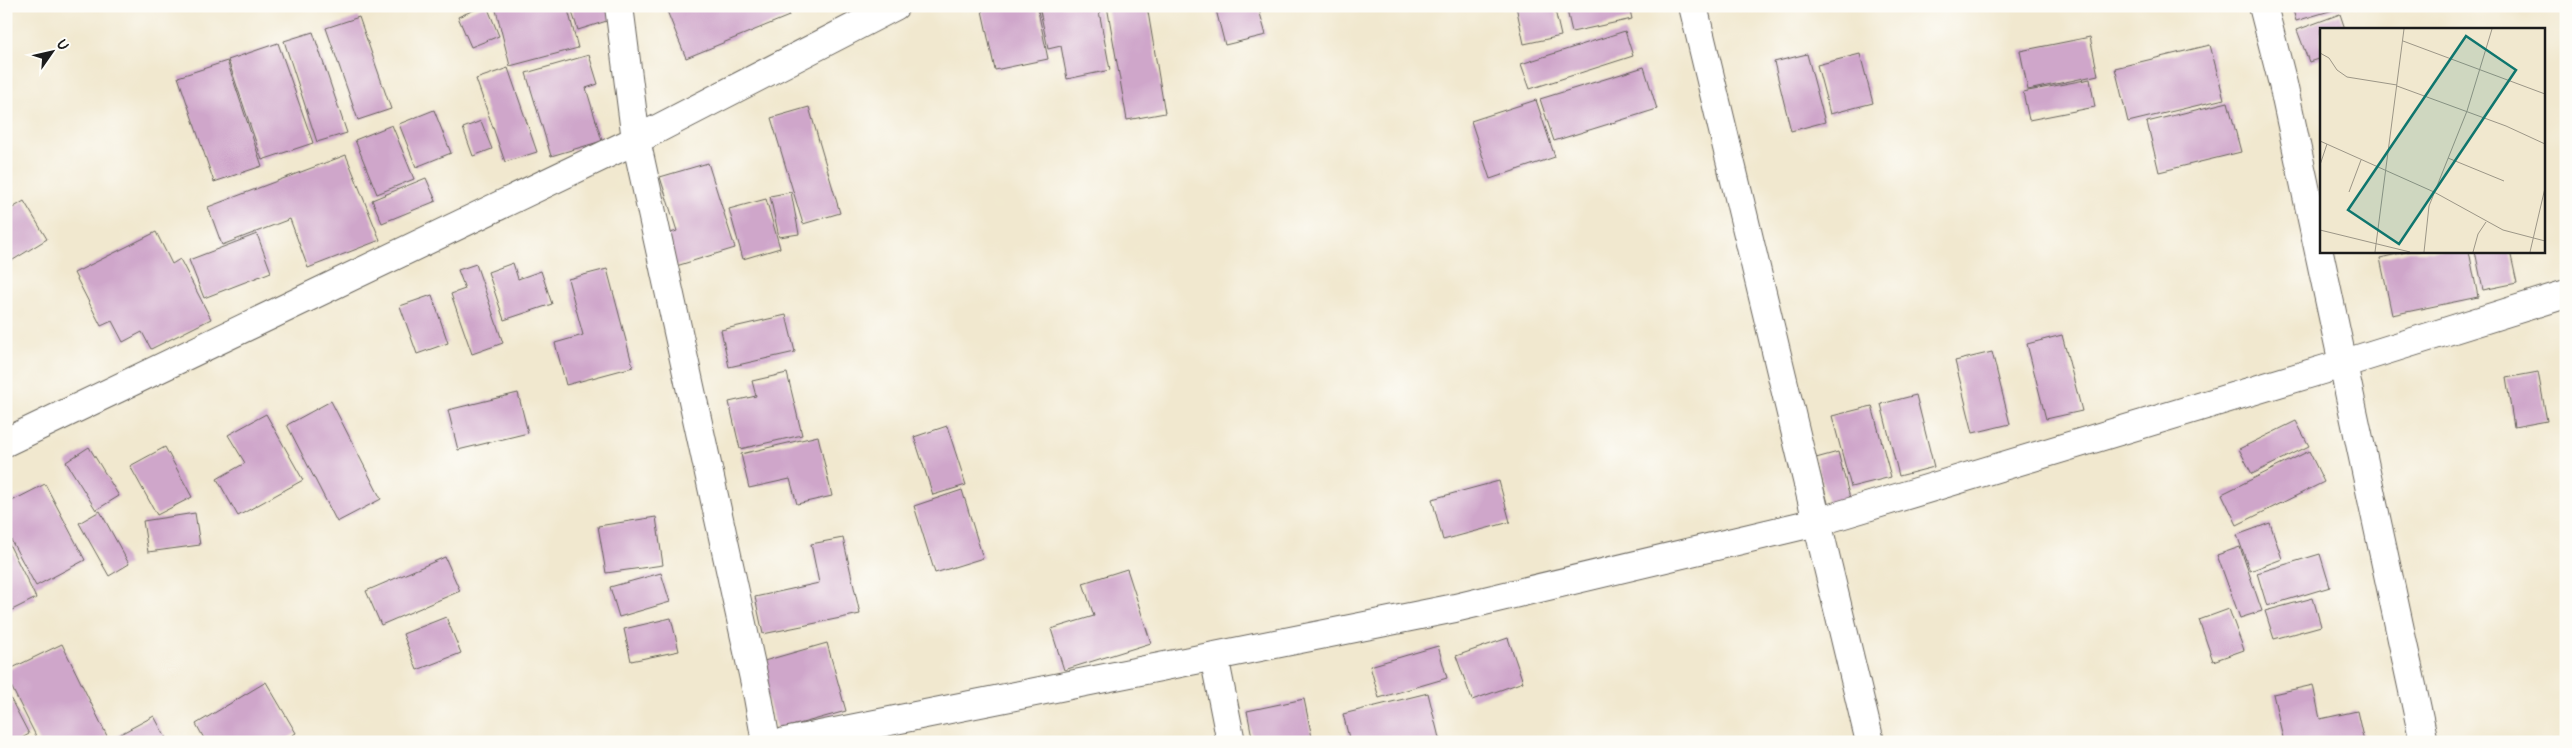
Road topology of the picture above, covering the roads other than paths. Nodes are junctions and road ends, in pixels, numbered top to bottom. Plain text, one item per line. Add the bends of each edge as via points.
1 (619, 6) edge
2 (894, 6) edge
3 (1693, 6) edge
4 (2263, 6) edge
5 (636, 140) junction
6 (2566, 294) edge
7 (2342, 364) junction
8 (6, 442) edge
9 (1817, 522) junction
10 (1214, 656) junction
11 (766, 742) edge
12 (785, 742) edge
13 (1231, 742) edge
14 (1870, 742) edge
15 (2424, 742) edge

1 - 5 street
2 - 5 street
3 - 9 street
4 - 7 street via 2283,84
5 - 8 street
5 - 11 street
6 - 7 street
7 - 9 street
7 - 15 street
9 - 10 street via 1455,608
9 - 14 street
10 - 12 street
10 - 13 street

